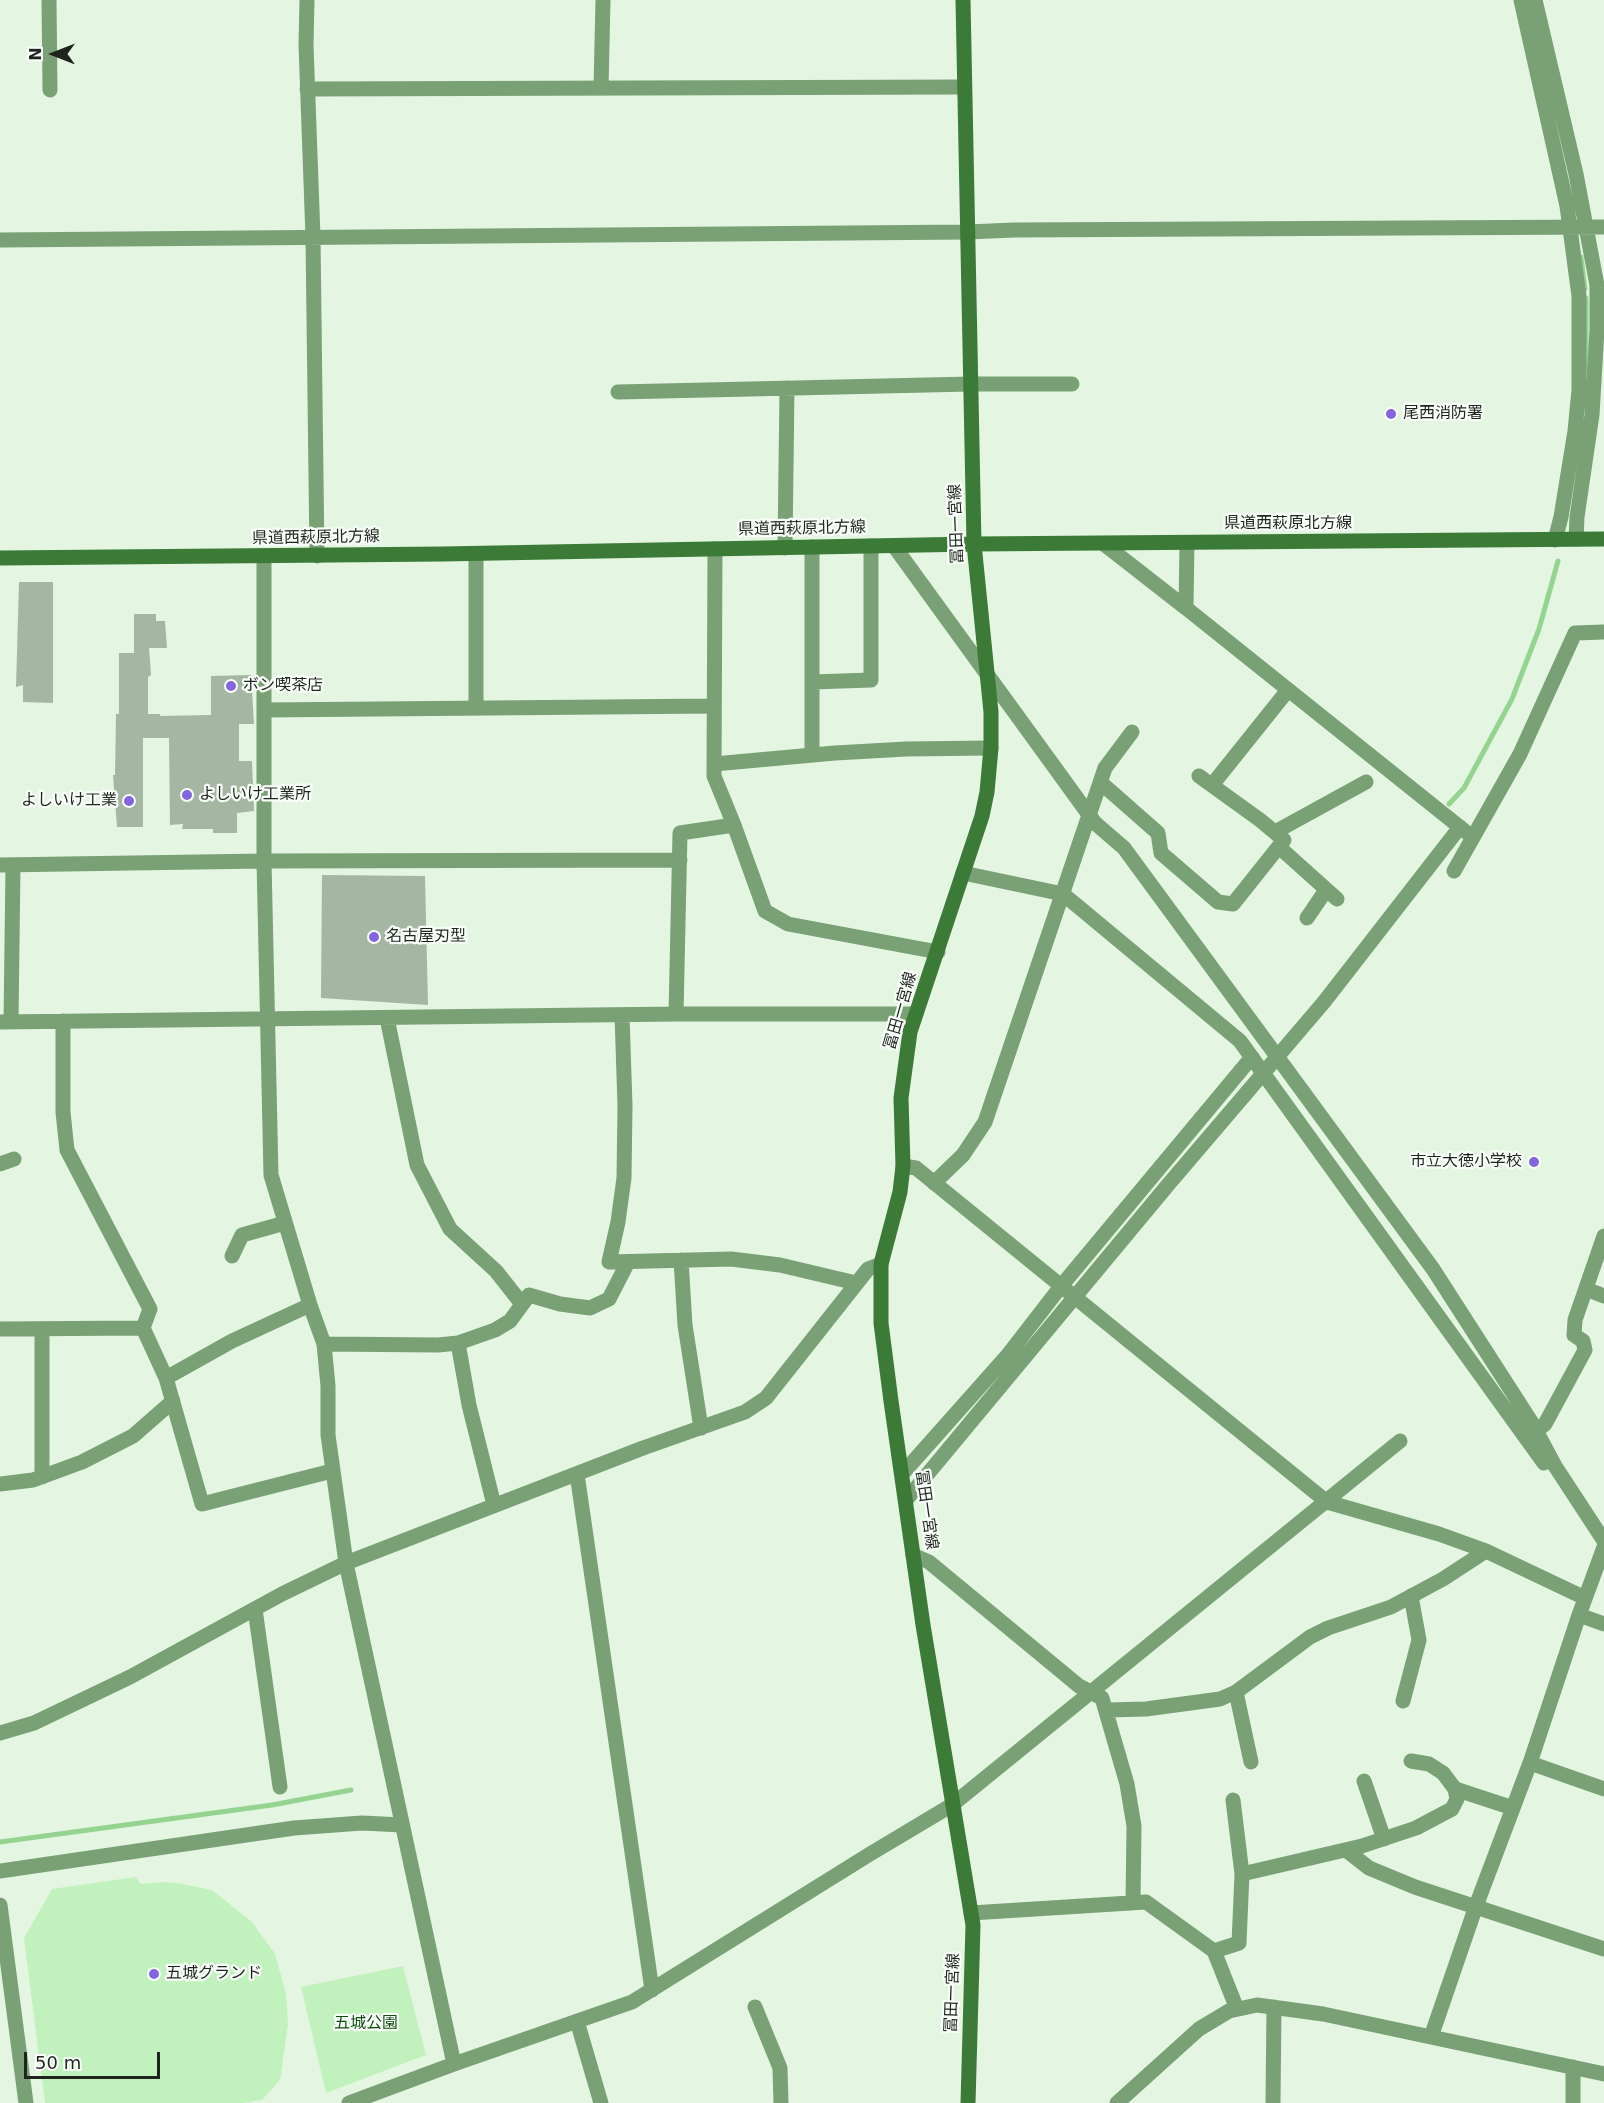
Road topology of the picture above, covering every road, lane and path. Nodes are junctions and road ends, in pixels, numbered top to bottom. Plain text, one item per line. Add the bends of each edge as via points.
1 (49, 0) edge
2 (307, 0) edge
3 (603, 0) edge
4 (963, 0) edge
5 (1521, 0) edge
6 (1535, 0) edge
7 (964, 87) junction
8 (601, 88) junction
9 (307, 89) junction
10 (50, 90) dead end
11 (1577, 227) junction
12 (1604, 227) edge
13 (968, 232) junction
14 (313, 237) junction
15 (0, 240) edge
16 (971, 384) junction
17 (1072, 384) dead end
18 (787, 388) junction
19 (618, 392) dead end
20 (1576, 539) junction
21 (1604, 539) edge
22 (1555, 540) junction
23 (1187, 543) junction
24 (974, 544) junction
25 (1104, 544) junction
26 (871, 546) junction
27 (894, 546) junction
28 (812, 547) junction
29 (785, 548) junction
30 (715, 549) junction
31 (476, 554) junction
32 (317, 556) junction
33 (264, 557) junction
34 (0, 558) edge
35 (1186, 608) junction
36 (1604, 632) edge
37 (987, 672) junction
38 (812, 682) junction
39 (1288, 690) junction
40 (714, 706) junction
41 (476, 708) junction
42 (265, 710) junction
43 (1132, 732) dead end
44 (992, 748) junction
45 (812, 755) junction
46 (714, 764) junction
47 (1199, 776) dead end
48 (1100, 782) junction
49 (1366, 782) dead end
50 (1212, 785) junction
51 (1089, 813) junction
52 (734, 825) junction
53 (1460, 828) junction
54 (1473, 838) junction
55 (1277, 839) junction
56 (680, 860) junction
57 (264, 861) junction
58 (6, 865) edge
59 (1454, 871) dead end
60 (963, 873) junction
61 (1063, 894) junction
62 (1307, 918) dead end
63 (938, 952) junction
64 (676, 1014) junction
65 (916, 1014) junction
66 (622, 1015) junction
67 (387, 1018) junction
68 (268, 1020) junction
69 (6, 1022) edge
70 (63, 1022) junction
71 (1252, 1057) junction
72 (1278, 1057) junction
73 (1264, 1073) junction
74 (903, 1166) junction
75 (934, 1183) junction
76 (285, 1222) junction
77 (1604, 1236) edge
78 (232, 1256) dead end
79 (681, 1260) junction
80 (628, 1262) junction
81 (880, 1264) junction
82 (856, 1283) junction
83 (1062, 1285) junction
84 (1586, 1289) junction
85 (1076, 1296) junction
86 (1604, 1296) edge
87 (522, 1304) junction
88 (310, 1305) junction
89 (143, 1328) junction
90 (0, 1329) edge
91 (42, 1329) junction
92 (458, 1343) junction
93 (324, 1344) junction
94 (166, 1378) junction
95 (174, 1401) junction
96 (701, 1428) junction
97 (1536, 1431) junction
98 (1400, 1442) dead end
99 (332, 1471) junction
100 (903, 1473) junction
101 (577, 1474) junction
102 (42, 1477) junction
103 (0, 1484) edge
104 (906, 1500) junction
105 (1327, 1502) junction
106 (495, 1505) junction
107 (1604, 1546) edge
108 (1486, 1551) junction
109 (913, 1555) junction
110 (346, 1563) junction
111 (1411, 1596) junction
112 (1585, 1598) junction
113 (255, 1609) junction
114 (1579, 1615) junction
115 (1604, 1624) edge
116 (1092, 1692) junction
117 (1236, 1692) junction
118 (1404, 1701) dead end
119 (1107, 1710) junction
120 (0, 1733) edge
121 (1411, 1761) dead end
122 (1251, 1762) dead end
123 (1530, 1763) junction
124 (1364, 1782) dead end
125 (280, 1787) dead end
126 (1455, 1789) junction
127 (1604, 1789) edge
128 (1233, 1800) dead end
129 (952, 1805) junction
130 (1513, 1808) junction
131 (402, 1825) junction
132 (1384, 1839) junction
133 (1346, 1850) junction
134 (0, 1871) edge
135 (1242, 1874) junction
136 (1133, 1903) junction
137 (0, 1905) edge
138 (1476, 1906) junction
139 (971, 1913) junction
140 (1604, 1949) edge
141 (1214, 1951) junction
142 (651, 1990) junction
143 (755, 2007) dead end
144 (1274, 2007) junction
145 (1237, 2009) junction
146 (577, 2021) junction
147 (1431, 2037) junction
148 (454, 2064) junction
149 (1574, 2067) junction
150 (1604, 2074) edge
151 (26, 2103) edge
152 (349, 2103) edge
153 (601, 2103) edge
154 (781, 2103) edge
155 (968, 2103) edge
156 (1117, 2103) edge
157 (1273, 2103) edge
158 (1573, 2103) edge

1 - 10 street
2 - 9 street
3 - 8 street
4 - 7 main road, 冨田一宮線
5 - 11 street
6 - 11 street via 1576,174
7 - 8 street
7 - 13 main road, 冨田一宮線
8 - 9 street
9 - 14 street
11 - 12 street
11 - 13 street
11 - 20 street via 1597,285 1597,330 1592,415
11 - 22 street via 1579,390
13 - 14 street
13 - 16 main road, 冨田一宮線
14 - 15 street
14 - 32 street
16 - 17 street
16 - 18 street
16 - 24 main road, 冨田一宮線
18 - 19 street
18 - 29 street
20 - 21 main road, 県道西萩原北方線
20 - 22 main road, 県道西萩原北方線
22 - 23 main road, 県道西萩原北方線
23 - 25 main road, 県道西萩原北方線
23 - 35 street
24 - 25 main road, 県道西萩原北方線
24 - 27 main road, 県道西萩原北方線
24 - 37 main road, 冨田一宮線
25 - 35 street
26 - 27 main road, 県道西萩原北方線
26 - 28 main road, 県道西萩原北方線
26 - 38 street via 871,680
27 - 37 street
28 - 29 main road, 県道西萩原北方線
28 - 38 street
29 - 30 main road, 県道西萩原北方線
30 - 31 main road, 県道西萩原北方線
30 - 40 street
31 - 32 main road, 県道西萩原北方線
31 - 41 street
32 - 33 main road, 県道西萩原北方線
33 - 34 main road, 県道西萩原北方線
33 - 42 street
35 - 39 street
36 - 54 street via 1575,633 1520,754
37 - 44 main road, 冨田一宮線
37 - 51 street
38 - 45 street
39 - 50 street
39 - 53 street
40 - 41 street
40 - 46 street
41 - 42 street
42 - 57 street
43 - 48 street via 1104,768
44 - 45 street
44 - 60 main road, 冨田一宮線 via 982,816
45 - 46 street
46 - 52 street via 714,776
47 - 50 street
48 - 51 street
48 - 55 street via 1158,833 1161,853 1218,902 1233,904
49 - 55 street
50 - 55 street
51 - 61 street
51 - 72 street via 1124,848
52 - 56 street via 680,833
52 - 63 street via 765,911 788,924
53 - 54 street
53 - 72 street
54 - 59 street
55 - 62 street via 1331,895
56 - 57 street
56 - 64 street
57 - 58 street
57 - 68 street
58 - 69 street
60 - 61 street
60 - 63 main road, 冨田一宮線
61 - 71 street via 1240,1041
61 - 75 street via 985,1122 963,1155
63 - 65 main road, 冨田一宮線
64 - 65 street
64 - 66 street
65 - 74 main road, 冨田一宮線 via 901,1098
66 - 67 street
66 - 80 street via 624,1178 609,1262
67 - 68 street
67 - 87 street via 417,1165 450,1230 496,1272
68 - 70 street
68 - 76 street via 271,1175
69 - 70 street
70 - 89 street via 67,1150 150,1309
71 - 73 street
71 - 83 street
72 - 73 street
72 - 97 street via 1433,1269
73 - 85 street
73 - 107 street
74 - 75 street via 916,1168
74 - 81 main road, 冨田一宮線 via 900,1192
75 - 83 street
76 - 78 street via 242,1235
76 - 88 street
77 - 84 street
79 - 80 street
79 - 82 street via 731,1259 780,1265
79 - 96 street via 685,1325
80 - 87 street via 609,1299 590,1308 529,1295
81 - 82 street via 868,1269
81 - 100 main road, 冨田一宮線 via 881,1323
82 - 96 street via 766,1398 745,1412
83 - 85 street
83 - 100 street via 1007,1356
84 - 86 street
84 - 97 street via 1574,1335 1583,1341 1585,1350 1545,1424
85 - 104 street
85 - 105 street
87 - 92 street via 510,1321
88 - 93 street
88 - 94 street via 232,1341
89 - 91 street
89 - 94 street
90 - 91 street
91 - 102 street
92 - 93 street
92 - 106 street
93 - 99 street
94 - 95 street
95 - 99 street via 202,1504
95 - 102 street via 133,1436
96 - 101 street
97 - 107 street
98 - 105 street
99 - 110 street
100 - 104 main road, 冨田一宮線
101 - 106 street
101 - 142 street
102 - 103 street
104 - 109 main road, 冨田一宮線
105 - 108 street
105 - 116 street
106 - 110 street
107 - 112 street
108 - 111 street
108 - 112 street
109 - 116 street via 929,1562
109 - 129 main road, 冨田一宮線
110 - 113 street
110 - 131 street
111 - 117 street via 1310,1637
111 - 118 street via 1419,1640
112 - 114 street
113 - 120 street via 130,1677 34,1723
113 - 125 street
114 - 115 street
114 - 123 street
116 - 119 street via 1102,1698
116 - 129 street
117 - 119 street via 1220,1699
117 - 122 street
119 - 136 street via 1134,1826
121 - 126 street via 1436,1768
123 - 127 street
123 - 130 street
124 - 132 street
126 - 130 street
126 - 132 street via 1457,1799 1452,1809
128 - 135 street
129 - 139 main road, 冨田一宮線
129 - 142 street
130 - 138 street
131 - 134 street via 294,1828
131 - 148 street
132 - 133 street
133 - 135 street
133 - 138 street via 1387,1876
135 - 141 street via 1239,1943
136 - 139 street
136 - 141 street via 1146,1902
137 - 151 street
138 - 140 street
138 - 147 street
139 - 155 main road, 冨田一宮線
141 - 145 street
142 - 146 street via 632,2002
143 - 154 street via 780,2068
144 - 145 street
144 - 147 street
144 - 157 street
145 - 156 street via 1199,2029
146 - 148 street
146 - 153 street
147 - 149 street
148 - 152 street
149 - 150 street
149 - 158 street

